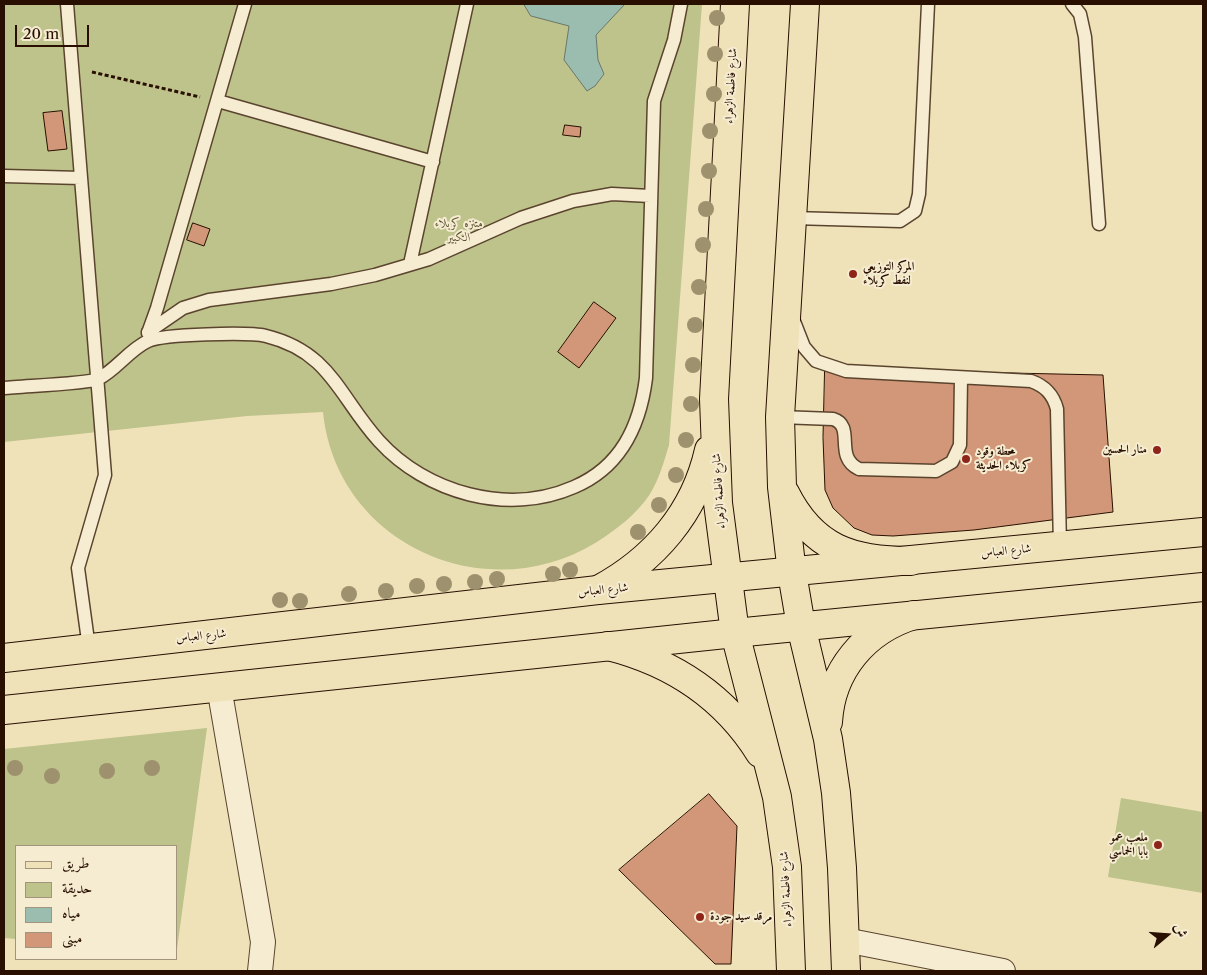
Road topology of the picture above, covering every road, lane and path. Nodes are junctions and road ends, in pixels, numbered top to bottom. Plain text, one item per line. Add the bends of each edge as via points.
1 (67, 4) edge
2 (245, 4) edge
3 (467, 4) edge
4 (681, 4) edge
5 (735, 4) edge
6 (928, 4) edge
7 (1072, 4) edge
8 (802, 7) edge
9 (72, 68) junction
10 (218, 101) junction
11 (433, 162) junction
12 (4, 176) edge
13 (81, 178) junction
14 (650, 196) junction
15 (792, 218) junction
16 (1099, 224) dead end
17 (410, 264) junction
18 (787, 298) junction
19 (148, 332) junction
20 (139, 348) junction
21 (961, 378) junction
22 (97, 380) junction
23 (4, 388) edge
24 (714, 399) junction
25 (780, 417) junction
26 (782, 487) junction
27 (1203, 532) edge
28 (1060, 546) junction
29 (911, 561) junction
30 (792, 573) junction
31 (726, 578) junction
32 (1203, 587) edge
33 (598, 590) junction
34 (914, 615) junction
35 (801, 626) junction
36 (735, 633) junction
37 (608, 646) junction
38 (89, 648) junction
39 (4, 658) edge
40 (220, 687) junction
41 (4, 710) edge
42 (828, 739) junction
43 (772, 771) junction
44 (788, 918) junction
45 (845, 940) junction
46 (260, 971) edge
47 (776, 971) edge
48 (791, 971) edge
49 (846, 971) edge
50 (1003, 971) edge

1 - 9 lane
2 - 10 lane
3 - 11 lane
4 - 14 lane via 674,40 654,101
5 - 24 main road, شارع فاطمة الزهراء
6 - 15 lane via 919,194 915,211 900,221
7 - 16 lane via 1080,14 1085,37
8 - 15 main road
9 - 10 path
9 - 13 lane
10 - 11 lane
10 - 19 lane
11 - 17 lane
12 - 13 lane
13 - 22 lane
14 - 17 lane via 612,194 572,202 521,218
14 - 20 lane via 646,378 639,418 608,466 593,478 566,491 503,500 458,492 434,482 392,454 317,361 286,342 246,333 166,338 149,341
15 - 18 main road
17 - 19 lane via 331,284 209,300 183,308
18 - 21 lane via 804,347 816,361 863,374
18 - 25 main road
19 - 20 lane
20 - 22 lane
21 - 25 lane via 960,445 952,462 936,471 859,469 845,455 844,429 836,420
21 - 28 lane via 1031,381 1051,394 1057,409
22 - 23 lane
22 - 38 lane via 105,475 78,568
24 - 31 main road, شارع فاطمة الزهراء via 718,503
24 - 33 main road via 706,462 679,521 640,563
25 - 26 main road
26 - 29 main road via 810,530 830,545 854,556 879,561
26 - 30 main road
27 - 28 main road, شارع العباس
28 - 29 main road, شارع العباس
29 - 30 main road, شارع العباس
30 - 31 main road, شارع العباس
30 - 35 main road
31 - 33 main road, شارع العباس
31 - 36 main road, شارع فاطمة الزهراء
32 - 34 main road
33 - 38 main road, شارع العباس
34 - 35 main road
34 - 42 main road via 881,629 854,653 843,668 833,693
35 - 36 main road
35 - 42 main road
36 - 37 main road
36 - 43 main road, شارع فاطمة الزهراء
37 - 40 main road
37 - 43 main road via 663,664 696,684 739,723
38 - 39 main road, شارع العباس
40 - 41 main road
40 - 46 street via 263,942
42 - 45 main road via 836,793
43 - 44 main road, شارع فاطمة الزهراء via 787,867
44 - 47 main road
44 - 48 main road, شارع فاطمة الزهراء
45 - 49 main road
45 - 50 street

